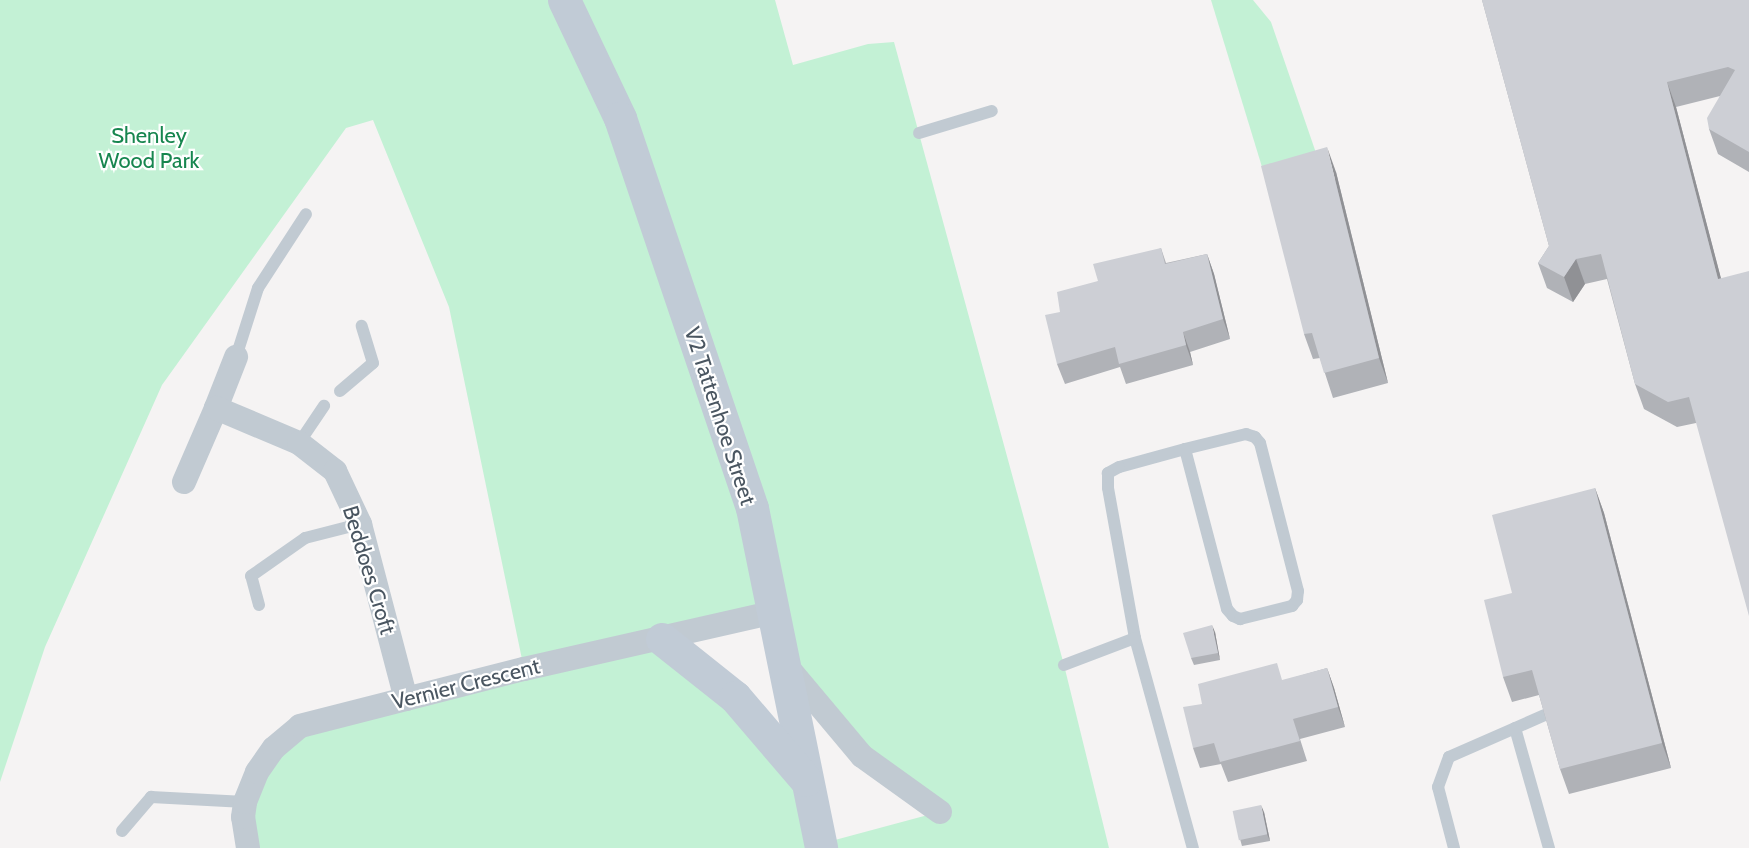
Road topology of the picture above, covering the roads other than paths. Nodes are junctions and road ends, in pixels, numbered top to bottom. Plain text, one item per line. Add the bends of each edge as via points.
1 (564, 0) edge
2 (992, 111) dead end
3 (919, 133) dead end
4 (306, 214) dead end
5 (362, 326) dead end
6 (236, 357) joint
7 (340, 391) dead end
8 (324, 406) dead end
9 (216, 408) junction
10 (299, 443) junction
11 (1185, 449) junction
12 (184, 482) dead end
13 (360, 524) junction
14 (259, 604) dead end
15 (771, 613) junction
16 (1135, 638) junction
17 (662, 639) junction
18 (783, 661) junction
19 (1064, 665) dead end
20 (406, 699) junction
21 (1546, 714) edge
22 (1515, 728) junction
23 (807, 782) junction
24 (244, 802) junction
25 (940, 812) dead end
26 (122, 831) dead end
27 (248, 848) edge
28 (821, 848) edge
29 (1193, 848) edge
30 (1454, 848) edge
31 (1549, 848) edge

1 - 15 street, V2 Tattenhoe Street via 620,118 752,508
2 - 3 lane
4 - 6 lane via 258,288
5 - 7 lane via 373,363
6 - 9 street
8 - 10 lane
9 - 10 street, Beddoes Croft
9 - 12 street
10 - 13 street, Beddoes Croft via 335,471
11 - 11 lane via 1246,434 1260,443 1298,591 1292,606 1240,618 1227,609
11 - 16 lane via 1108,473
13 - 14 lane via 305,538 251,576
13 - 20 street, Beddoes Croft
15 - 17 street, Vernier Crescent
15 - 18 street, V2 Tattenhoe Street
16 - 19 lane
16 - 29 lane
17 - 20 street, Vernier Crescent
17 - 23 street via 735,697
18 - 23 street, V2 Tattenhoe Street
18 - 25 street via 862,756
20 - 24 street, Vernier Crescent via 300,726 274,748 257,772
21 - 22 lane
22 - 30 lane via 1449,757 1438,786
22 - 31 lane
23 - 28 street, V2 Tattenhoe Street
24 - 26 lane via 151,796
24 - 27 street, Vernier Crescent

